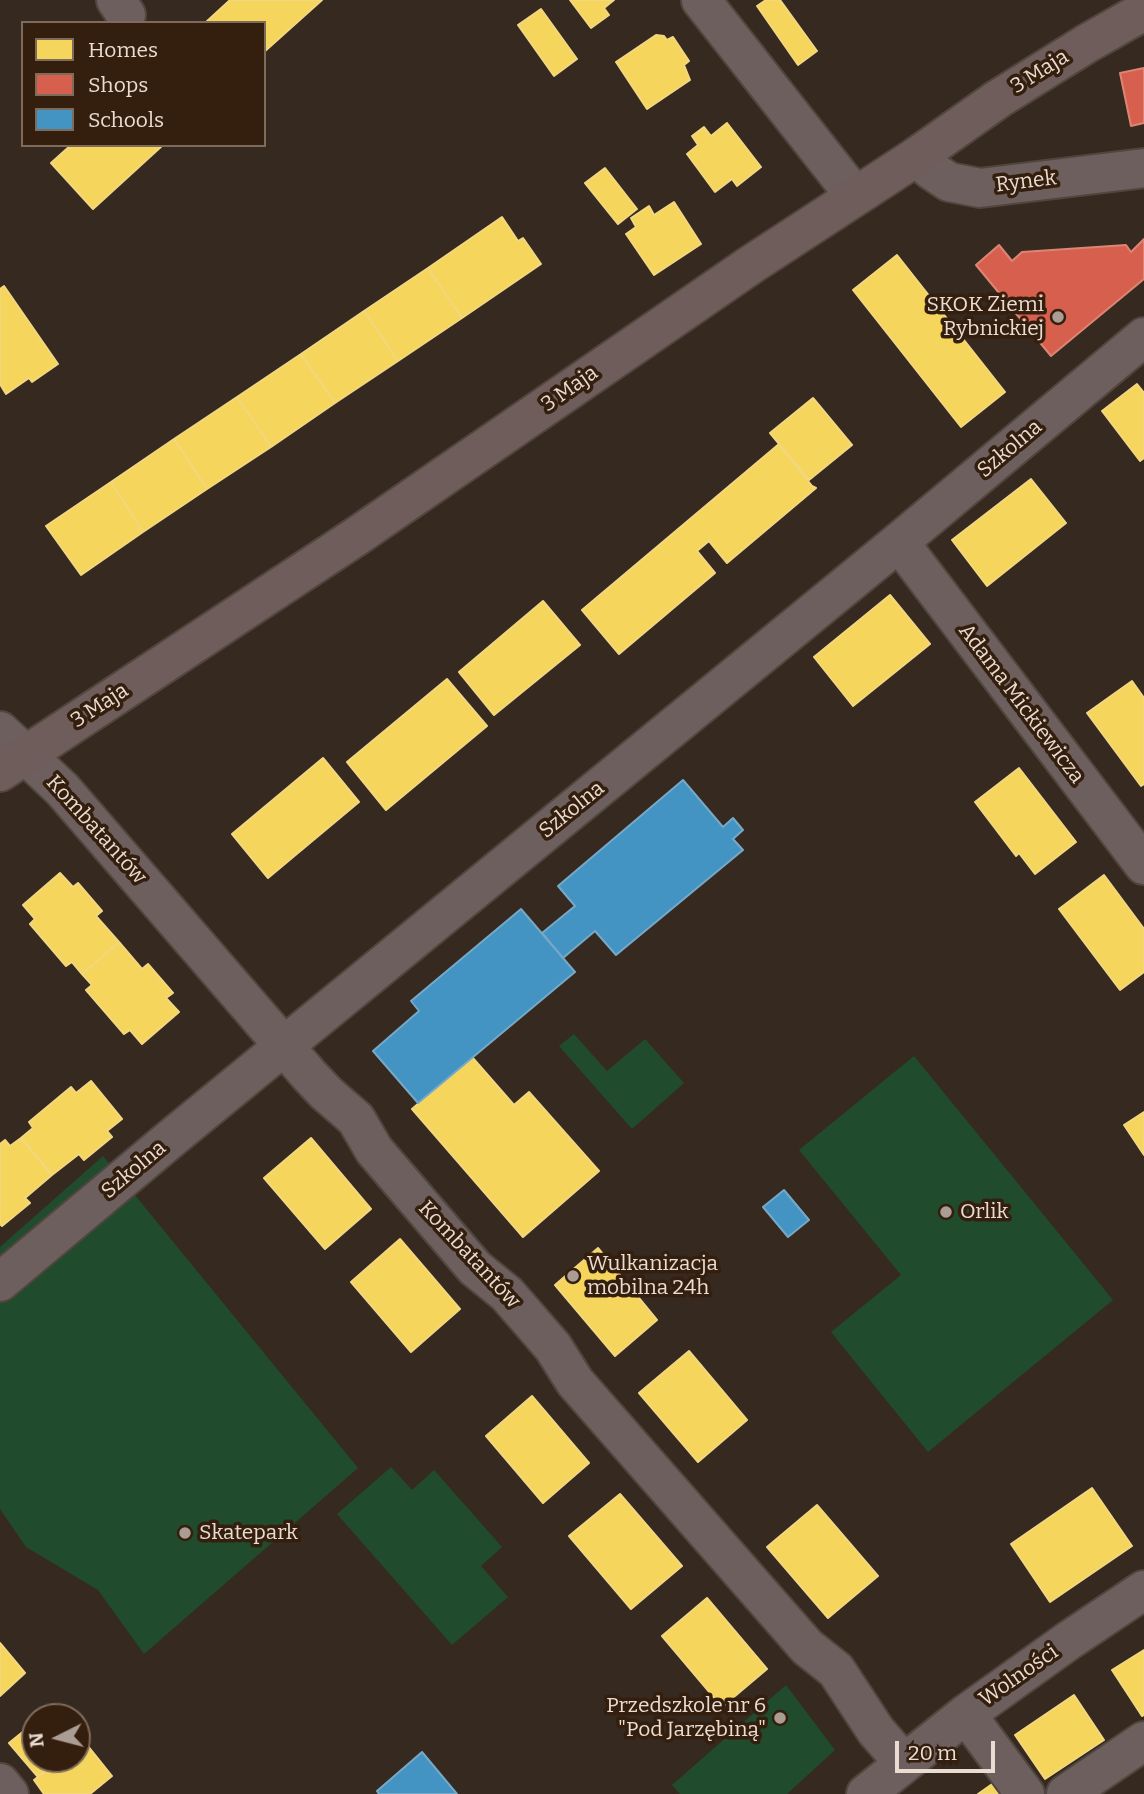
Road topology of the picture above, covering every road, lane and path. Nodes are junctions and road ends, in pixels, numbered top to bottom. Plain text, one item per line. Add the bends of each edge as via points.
1 (701, 0) edge
2 (1144, 11) edge
3 (916, 157) junction
4 (1144, 168) edge
5 (855, 196) junction
6 (1144, 337) edge
7 (899, 542) junction
8 (8, 753) edge
9 (1144, 865) edge
10 (284, 1046) junction
11 (0, 1282) edge
12 (1144, 1590) edge
13 (966, 1714) junction
14 (1144, 1741) edge
15 (904, 1763) junction
16 (0, 1783) edge
17 (9, 1794) edge
18 (866, 1794) edge
19 (1025, 1794) edge
20 (1066, 1794) edge

1 - 5 street
2 - 3 main road, 3 Maja via 1009,92
3 - 4 street, Rynek via 949,182 980,188
3 - 5 main road, 3 Maja
5 - 8 main road, 3 Maja via 345,544
6 - 7 street, Szkolna
7 - 9 street, Adama Mickiewicza
7 - 10 street, Szkolna
8 - 10 street, Kombatantów via 62,789
10 - 11 street, Szkolna
10 - 15 street, Kombatantów via 356,1119 373,1150 475,1268 507,1294 553,1347 575,1382 807,1647 836,1670 876,1731
12 - 13 street, Wolności
13 - 15 street, Wolności
13 - 19 street
14 - 20 street
15 - 18 street, Wolności
16 - 17 street

